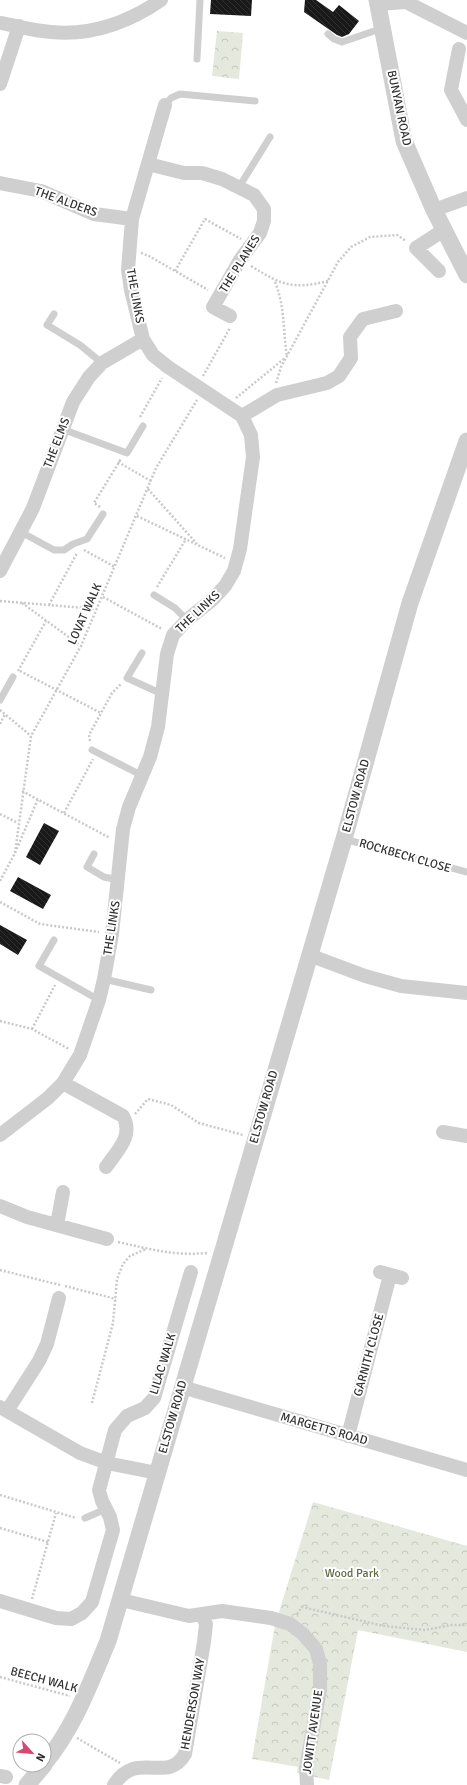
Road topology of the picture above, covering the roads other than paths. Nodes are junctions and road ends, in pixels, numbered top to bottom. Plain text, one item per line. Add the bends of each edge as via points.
1 (161, 0) edge
2 (200, 0) edge
3 (377, 2) edge
4 (0, 23) edge
5 (19, 26) junction
6 (383, 28) junction
7 (467, 33) edge
8 (328, 34) dead end
9 (459, 49) dead end
10 (197, 59) dead end
11 (461, 67) edge
12 (0, 84) edge
13 (255, 101) dead end
14 (165, 105) joint
15 (467, 120) edge
16 (270, 137) dead end
17 (148, 164) junction
18 (0, 183) edge
19 (239, 187) junction
20 (467, 198) edge
21 (434, 210) junction
22 (132, 219) junction
23 (444, 230) junction
24 (439, 271) dead end
25 (467, 275) edge
26 (396, 311) dead end
27 (54, 314) dead end
28 (230, 316) road end
29 (143, 339) junction
30 (102, 363) junction
31 (242, 416) junction
32 (143, 426) road end
33 (62, 429) junction
34 (467, 441) edge
35 (102, 514) road end
36 (21, 532) junction
37 (0, 571) edge
38 (154, 595) road end
39 (187, 620) junction
40 (142, 653) dead end
41 (13, 677) road end
42 (162, 694) junction
43 (0, 700) edge
44 (94, 751) road end
45 (141, 775) junction
46 (344, 838) junction
47 (94, 854) dead end
48 (467, 872) edge
49 (119, 880) junction
50 (54, 940) dead end
51 (309, 956) junction
52 (104, 979) junction
53 (151, 990) dead end
54 (467, 993) edge
55 (99, 1000) junction
56 (63, 1083) junction
57 (443, 1132) dead end
58 (0, 1135) edge
59 (467, 1136) edge
60 (106, 1167) dead end
61 (63, 1192) dead end
62 (0, 1206) edge
63 (56, 1225) junction
64 (107, 1239) road end
65 (191, 1272) dead end
66 (391, 1275) dead end
67 (59, 1298) dead end
68 (182, 1387) junction
69 (3, 1409) edge
70 (348, 1436) junction
71 (107, 1463) junction
72 (467, 1470) edge
73 (157, 1473) junction
74 (106, 1509) junction
75 (85, 1518) road end
76 (120, 1600) junction
77 (0, 1601) edge
78 (202, 1615) junction
79 (52, 1753) edge
80 (37, 1773) edge
81 (26, 1785) edge
82 (114, 1785) edge
83 (307, 1785) edge

1 - 5 street via 148,9 100,29 75,33 50,32
2 - 10 lane
3 - 6 street, BUNYAN ROAD
3 - 7 street via 406,2
4 - 5 street
5 - 12 street
6 - 8 lane via 342,42
6 - 21 street, BUNYAN ROAD via 404,142
9 - 11 street
11 - 15 street via 451,90
13 - 14 lane via 180,94 171,98
14 - 17 street, THE LINKS
16 - 19 lane
17 - 19 street, THE PLANES via 184,173 202,173
17 - 22 street, THE LINKS
18 - 22 street, THE ALDERS via 41,191 94,214
19 - 28 street, THE PLANES via 254,195 264,209 264,221 260,233 250,244 213,307
20 - 21 street
21 - 23 street, BUNYAN ROAD
22 - 29 street, THE LINKS via 128,270
23 - 24 street via 416,248
23 - 25 street, BUNYAN ROAD
26 - 31 street via 363,319 350,337 351,358 339,376 326,383 277,394
27 - 30 lane via 47,326 80,345
29 - 30 street, THE ELMS
29 - 31 street, THE LINKS via 154,355 168,367
30 - 33 street, THE ELMS via 89,377 73,402
31 - 39 street, THE LINKS via 251,435 253,458 240,549 225,586
32 - 33 lane via 127,453
33 - 36 street, THE ELMS via 33,508
34 - 46 street, ELSTOW ROAD via 410,602
35 - 36 lane via 88,539 64,550 54,550
36 - 37 street, THE ELMS
38 - 39 lane via 175,608
39 - 42 street, THE LINKS via 173,636 167,654
40 - 42 lane via 128,678
41 - 43 lane
42 - 45 street, THE LINKS via 158,727 150,757
44 - 45 lane
45 - 49 street, THE LINKS via 123,829
46 - 48 lane, ROCKBECK CLOSE
46 - 51 street, ELSTOW ROAD
47 - 49 lane via 87,867 104,877
49 - 52 street, THE LINKS
50 - 55 lane via 40,966
51 - 54 street via 402,986
51 - 68 street, ELSTOW ROAD
52 - 53 lane
52 - 55 street, THE LINKS
55 - 56 street, THE LINKS via 80,1055
56 - 58 street, THE LINKS via 48,1098
56 - 60 street via 123,1116 128,1132
57 - 59 street
61 - 63 street
62 - 63 street
63 - 64 street via 85,1239
65 - 71 street, LILAC WALK via 180,1287 154,1398 145,1408 127,1416 115,1430
66 - 70 street, GARNITH CLOSE
67 - 69 street via 40,1362
68 - 70 street, MARGETTS ROAD
68 - 73 street, ELSTOW ROAD
69 - 71 street via 80,1453
70 - 72 street, MARGETTS ROAD
71 - 73 street
71 - 74 street, LILAC WALK via 99,1490
73 - 76 street, ELSTOW ROAD
74 - 75 lane
74 - 77 street, LILAC WALK via 113,1530 92,1602 82,1613 71,1619 56,1618
76 - 78 street, JOWITT AVENUE via 189,1616
76 - 79 street, ELSTOW ROAD via 108,1641 84,1700
78 - 82 street, HENDERSON WAY via 206,1624 204,1642 182,1763 176,1770 167,1774 128,1771 118,1778
78 - 83 street, JOWITT AVENUE via 222,1611 272,1618 290,1624 316,1649 320,1664 320,1690 306,1768
80 - 81 street, ELSTOW ROAD

